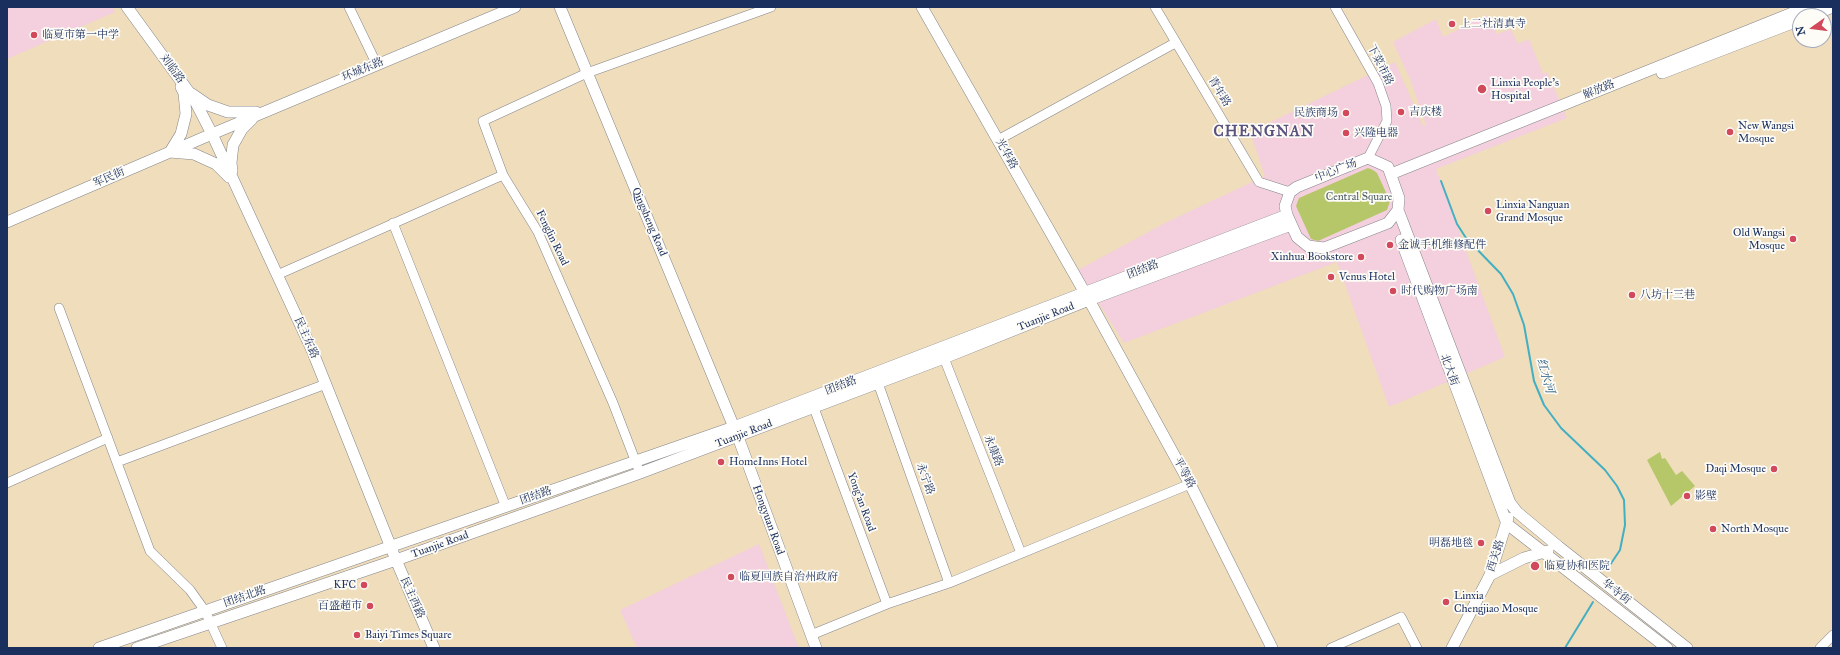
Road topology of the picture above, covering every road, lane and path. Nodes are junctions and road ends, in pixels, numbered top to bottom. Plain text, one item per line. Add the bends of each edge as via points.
1 (349, 7) edge
2 (515, 7) edge
3 (560, 7) edge
4 (771, 7) edge
5 (922, 7) edge
6 (1155, 7) edge
7 (1335, 7) edge
8 (1807, 7) edge
9 (128, 8) edge
10 (1792, 23) edge
11 (1175, 43) junction
12 (377, 65) junction
13 (587, 73) junction
14 (176, 74) junction
15 (272, 108) junction
16 (212, 134) junction
17 (998, 140) junction
18 (170, 152) junction
19 (1368, 158) junction
20 (503, 175) junction
21 (1392, 176) junction
22 (234, 182) junction
23 (1290, 192) junction
24 (1395, 214) junction
25 (1289, 220) junction
26 (7, 222) edge
27 (393, 223) junction
28 (277, 275) junction
29 (1087, 296) junction
30 (59, 308) dead end
31 (944, 358) junction
32 (878, 383) junction
33 (326, 384) junction
34 (814, 408) junction
35 (736, 432) junction
36 (108, 438) junction
37 (636, 461) junction
38 (117, 462) junction
39 (640, 473) junction
40 (7, 483) edge
41 (1190, 484) junction
42 (1510, 503) junction
43 (506, 507) junction
44 (1506, 524) junction
45 (391, 547) junction
46 (1559, 547) junction
47 (1021, 553) junction
48 (1544, 553) junction
49 (396, 560) junction
50 (1490, 575) junction
51 (950, 583) junction
52 (887, 604) junction
53 (205, 611) junction
54 (211, 623) junction
55 (811, 635) junction
56 (1833, 635) edge
57 (99, 648) edge
58 (137, 648) edge
59 (222, 648) edge
60 (434, 648) edge
61 (816, 648) edge
62 (1272, 648) edge
63 (1331, 648) edge
64 (1417, 648) edge
65 (1452, 648) edge
66 (1667, 648) edge
67 (1687, 648) edge
68 (1820, 648) edge

1 - 12 street
2 - 12 main road, 环城东路
3 - 13 main road, Qingsheng Road
4 - 13 street
5 - 17 main road, 光华路
6 - 11 street, 青年路
7 - 19 street, 下菜市路 via 1378,82 1386,106 1387,121
8 - 21 main road, 解放路
9 - 14 main road, 刘临路
10 - 21 main road, 解放路
11 - 17 street
11 - 23 street, 青年路 via 1259,182
12 - 15 main road, 环城东路
13 - 20 street, Fenglin Road via 483,121
13 - 35 main road, Qingsheng Road
14 - 15 main road via 189,92 208,105 228,112 250,113
14 - 16 main road, 刘临路 via 194,99
14 - 18 main road via 184,93 186,114 181,134
15 - 16 main road, 环城东路
15 - 22 main road via 255,116 242,129 233,145 231,163
16 - 18 main road, 军民街
16 - 22 main road, 民主东路
17 - 29 main road, 光华路
18 - 22 main road via 194,154 216,164
18 - 26 main road, 军民街
19 - 21 main road, 中心广场 via 1388,167
19 - 23 main road, 中心广场 via 1297,186
20 - 27 street
20 - 37 street, Fenglin Road via 538,232 614,403
21 - 24 main road via 1399,198
22 - 28 main road, 民主东路
23 - 25 main road via 1285,206
24 - 25 main road via 1388,223 1324,248 1308,246 1297,237
24 - 42 main road, 北大街
24 - 44 main road, 北大街
25 - 29 main road, 团结路
27 - 28 street
27 - 43 street
28 - 33 main road, 民主东路
29 - 31 main road, Tuanjie Road
29 - 35 main road, 团结路
29 - 41 main road, 平等路
30 - 36 street
31 - 32 main road, Tuanjie Road
31 - 47 street, 永康路
32 - 34 main road, Tuanjie Road
32 - 51 street, 永宁路
33 - 38 street
33 - 45 main road, 民主东路
34 - 35 main road, Tuanjie Road
34 - 52 street, Yong'an Road
35 - 37 main road, 团结路
35 - 39 main road, Tuanjie Road
35 - 55 main road, Hongyuan Road
36 - 38 street
36 - 40 street
37 - 39 street, Fenglin Road
37 - 43 main road, 团结路
38 - 53 street via 150,551 190,590
39 - 49 main road, Tuanjie Road
41 - 47 street
41 - 62 main road, 平等路
42 - 44 main road, 西关路
42 - 46 main road, 华寺街 via 1517,512
43 - 45 main road, 团结路
44 - 48 main road, 华寺街
44 - 50 main road, 西关路
45 - 49 main road, 民主西路
45 - 53 main road, 团结北路
46 - 48 main road
46 - 67 main road, 华寺街
47 - 51 street
48 - 50 main road via 1524,558
48 - 66 main road, 华寺街
49 - 54 main road, 团结北路
49 - 60 main road, 民主西路
50 - 65 main road, 西关路
51 - 52 street
52 - 55 street
53 - 54 street
53 - 57 main road, 团结北路
54 - 58 main road, 团结北路
54 - 59 street
55 - 61 main road, Hongyuan Road
56 - 68 street
63 - 64 street via 1401,617

